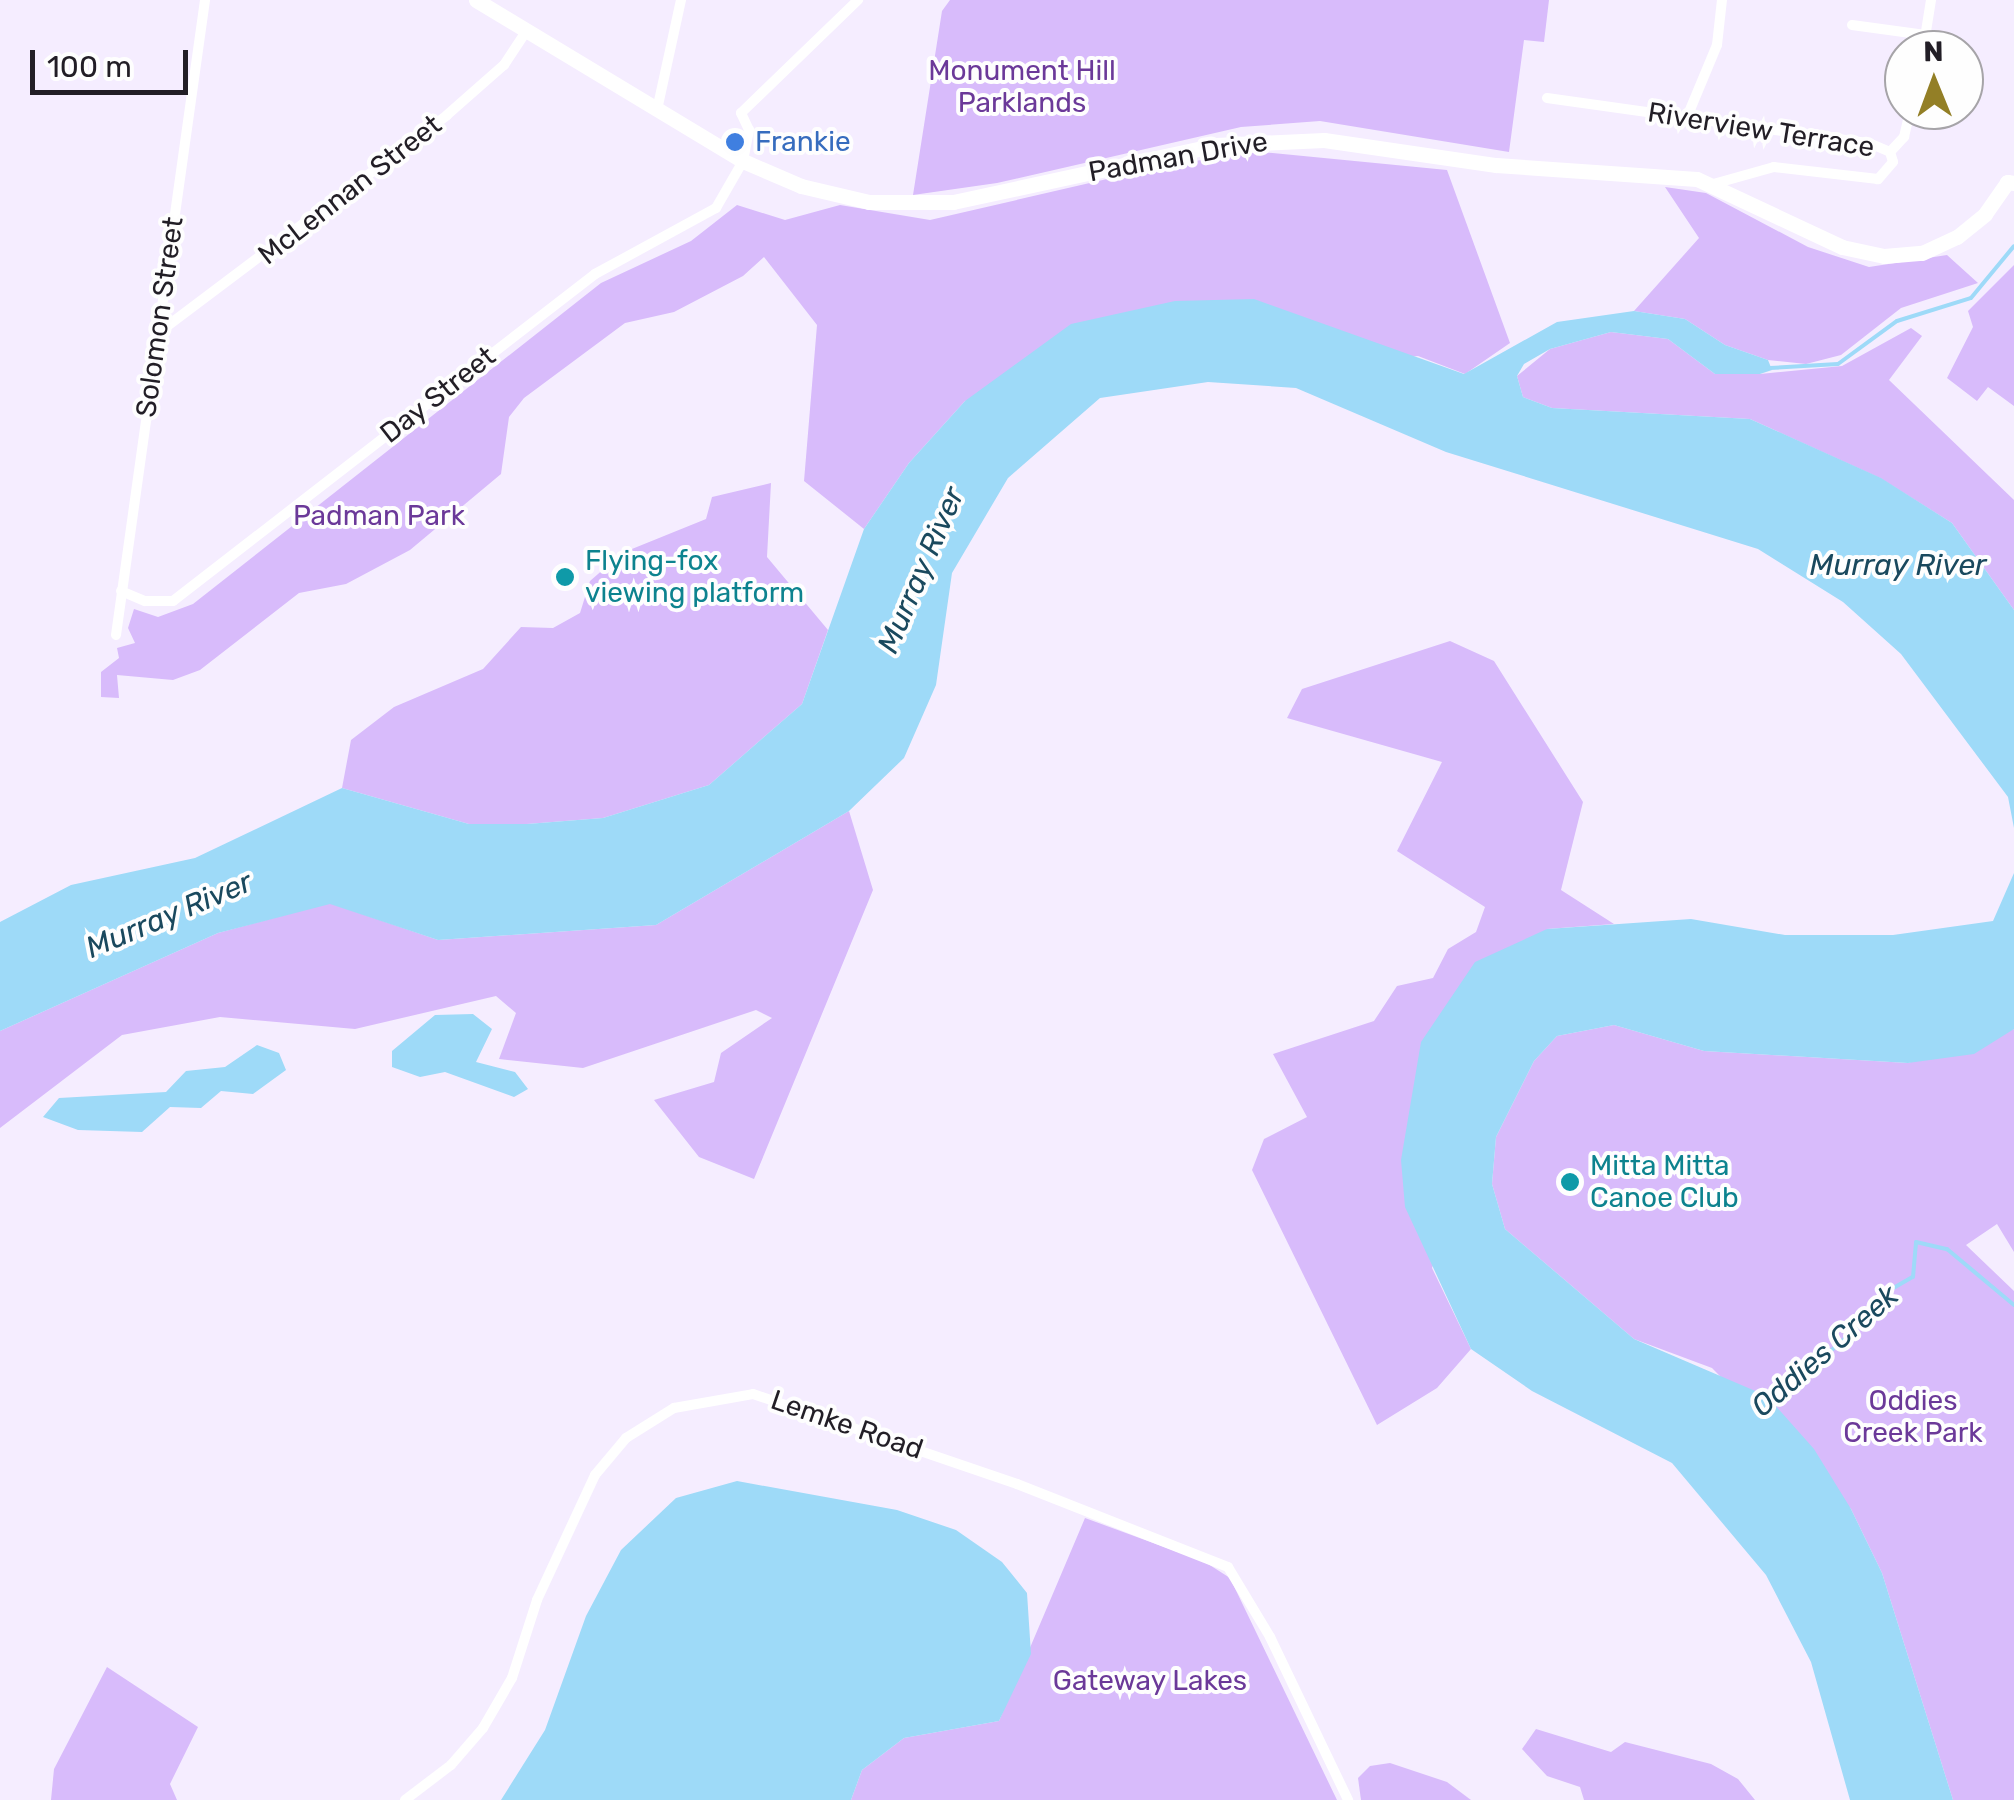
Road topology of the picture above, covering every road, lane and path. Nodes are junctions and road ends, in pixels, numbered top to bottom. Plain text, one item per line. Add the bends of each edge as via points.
1 (205, 0) edge
2 (476, 0) edge
3 (681, 0) edge
4 (858, 0) edge
5 (1722, 0) edge
6 (1932, 0) edge
7 (1852, 25) dead end
8 (526, 30) junction
9 (1888, 30) edge
10 (1926, 30) edge
11 (1547, 98) dead end
12 (657, 110) junction
13 (1687, 117) junction
14 (1905, 130) edge
15 (1890, 152) junction
16 (743, 162) junction
17 (2011, 183) edge
18 (1713, 184) junction
19 (158, 333) junction
20 (121, 591) junction
21 (116, 635) dead end
22 (404, 1800) edge
23 (1348, 1800) edge

1 - 19 street, Solomon Street
2 - 8 main road, Padman Drive
3 - 12 street
4 - 16 street via 741,112 749,130
5 - 13 street via 1717,45
6 - 10 street
7 - 9 street
8 - 12 main road, Padman Drive
8 - 19 street, McLennan Street via 504,65 448,115
11 - 13 street, Riverview Terrace
12 - 16 main road, Padman Drive
13 - 15 street, Riverview Terrace via 1869,142
14 - 15 street
15 - 18 street, Riverview Terrace via 1890,171 1878,179 1774,166
16 - 18 main road, Padman Drive via 825,194 903,205 972,199 1269,139
16 - 20 street, Day Street via 716,208 594,274 173,600
17 - 18 main road, Padman Drive via 1957,238 1922,253 1884,256 1832,243
19 - 20 street, Solomon Street
20 - 21 street, Solomon Street
22 - 23 street, Lemke Road via 484,1728 512,1678 536,1600 595,1475 626,1438 674,1408 753,1394 1055,1497 1228,1567 1270,1636

